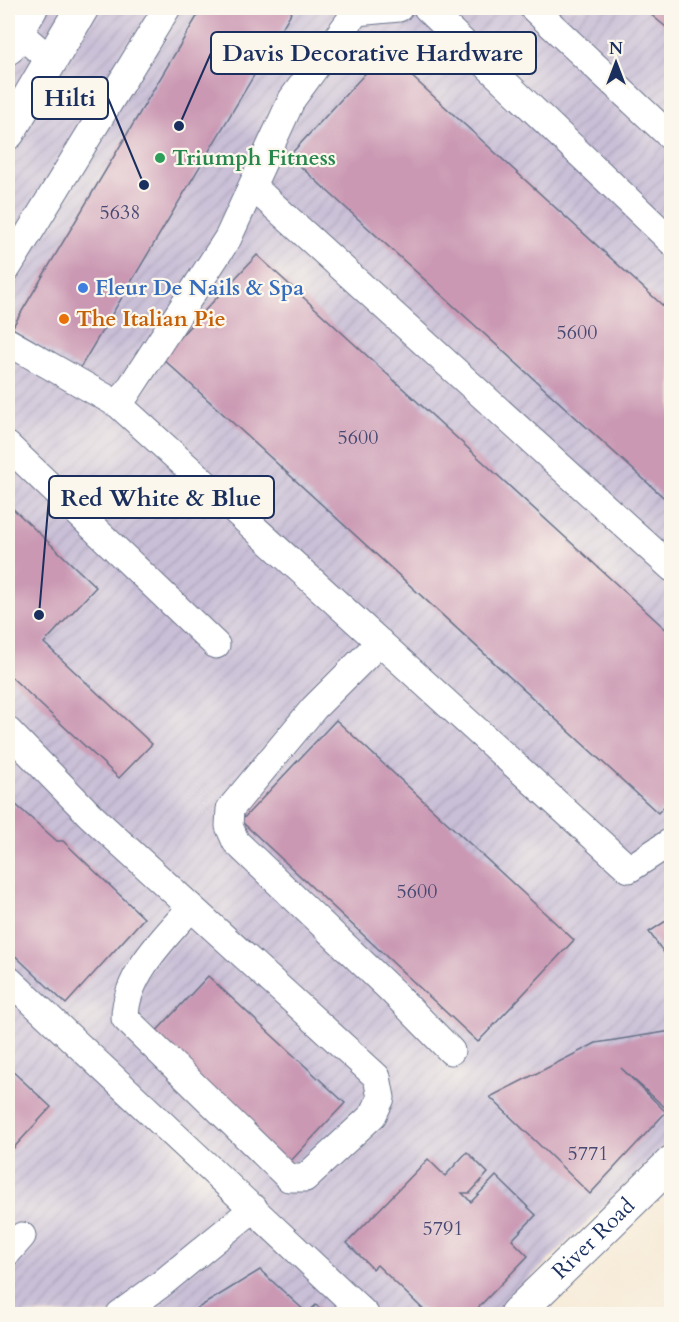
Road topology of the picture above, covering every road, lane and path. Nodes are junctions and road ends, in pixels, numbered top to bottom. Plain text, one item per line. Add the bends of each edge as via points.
1 (82, 8) edge
2 (167, 8) edge
3 (399, 8) edge
4 (426, 8) edge
5 (533, 8) edge
6 (16, 27) edge
7 (50, 60) junction
8 (8, 133) edge
9 (672, 138) edge
10 (252, 186) junction
11 (672, 242) edge
12 (8, 267) edge
13 (8, 342) edge
14 (119, 405) junction
15 (8, 446) edge
16 (672, 568) edge
17 (380, 642) junction
18 (216, 645) dead end
19 (8, 731) edge
20 (672, 841) edge
21 (191, 908) junction
22 (8, 979) edge
23 (451, 1052) dead end
24 (672, 1161) edge
25 (254, 1208) junction
26 (672, 1311) edge
27 (120, 1314) edge
28 (365, 1314) edge
29 (516, 1314) edge
30 (668, 1314) edge

1 - 7 main road
2 - 12 street
3 - 10 street via 356,12 292,99
4 - 11 street
5 - 9 street
6 - 7 street
7 - 8 main road
10 - 14 street via 228,238
10 - 16 street
13 - 14 street
14 - 17 street
15 - 18 street
17 - 20 street via 629,869
17 - 23 street via 314,708 230,809 229,826 236,842
19 - 21 street via 90,816
21 - 21 street via 377,1077 381,1098 373,1115 305,1178 289,1178 125,1018 125,1002 151,953
22 - 25 street
24 - 29 main road, River Road
25 - 27 street
25 - 28 street
26 - 30 path

